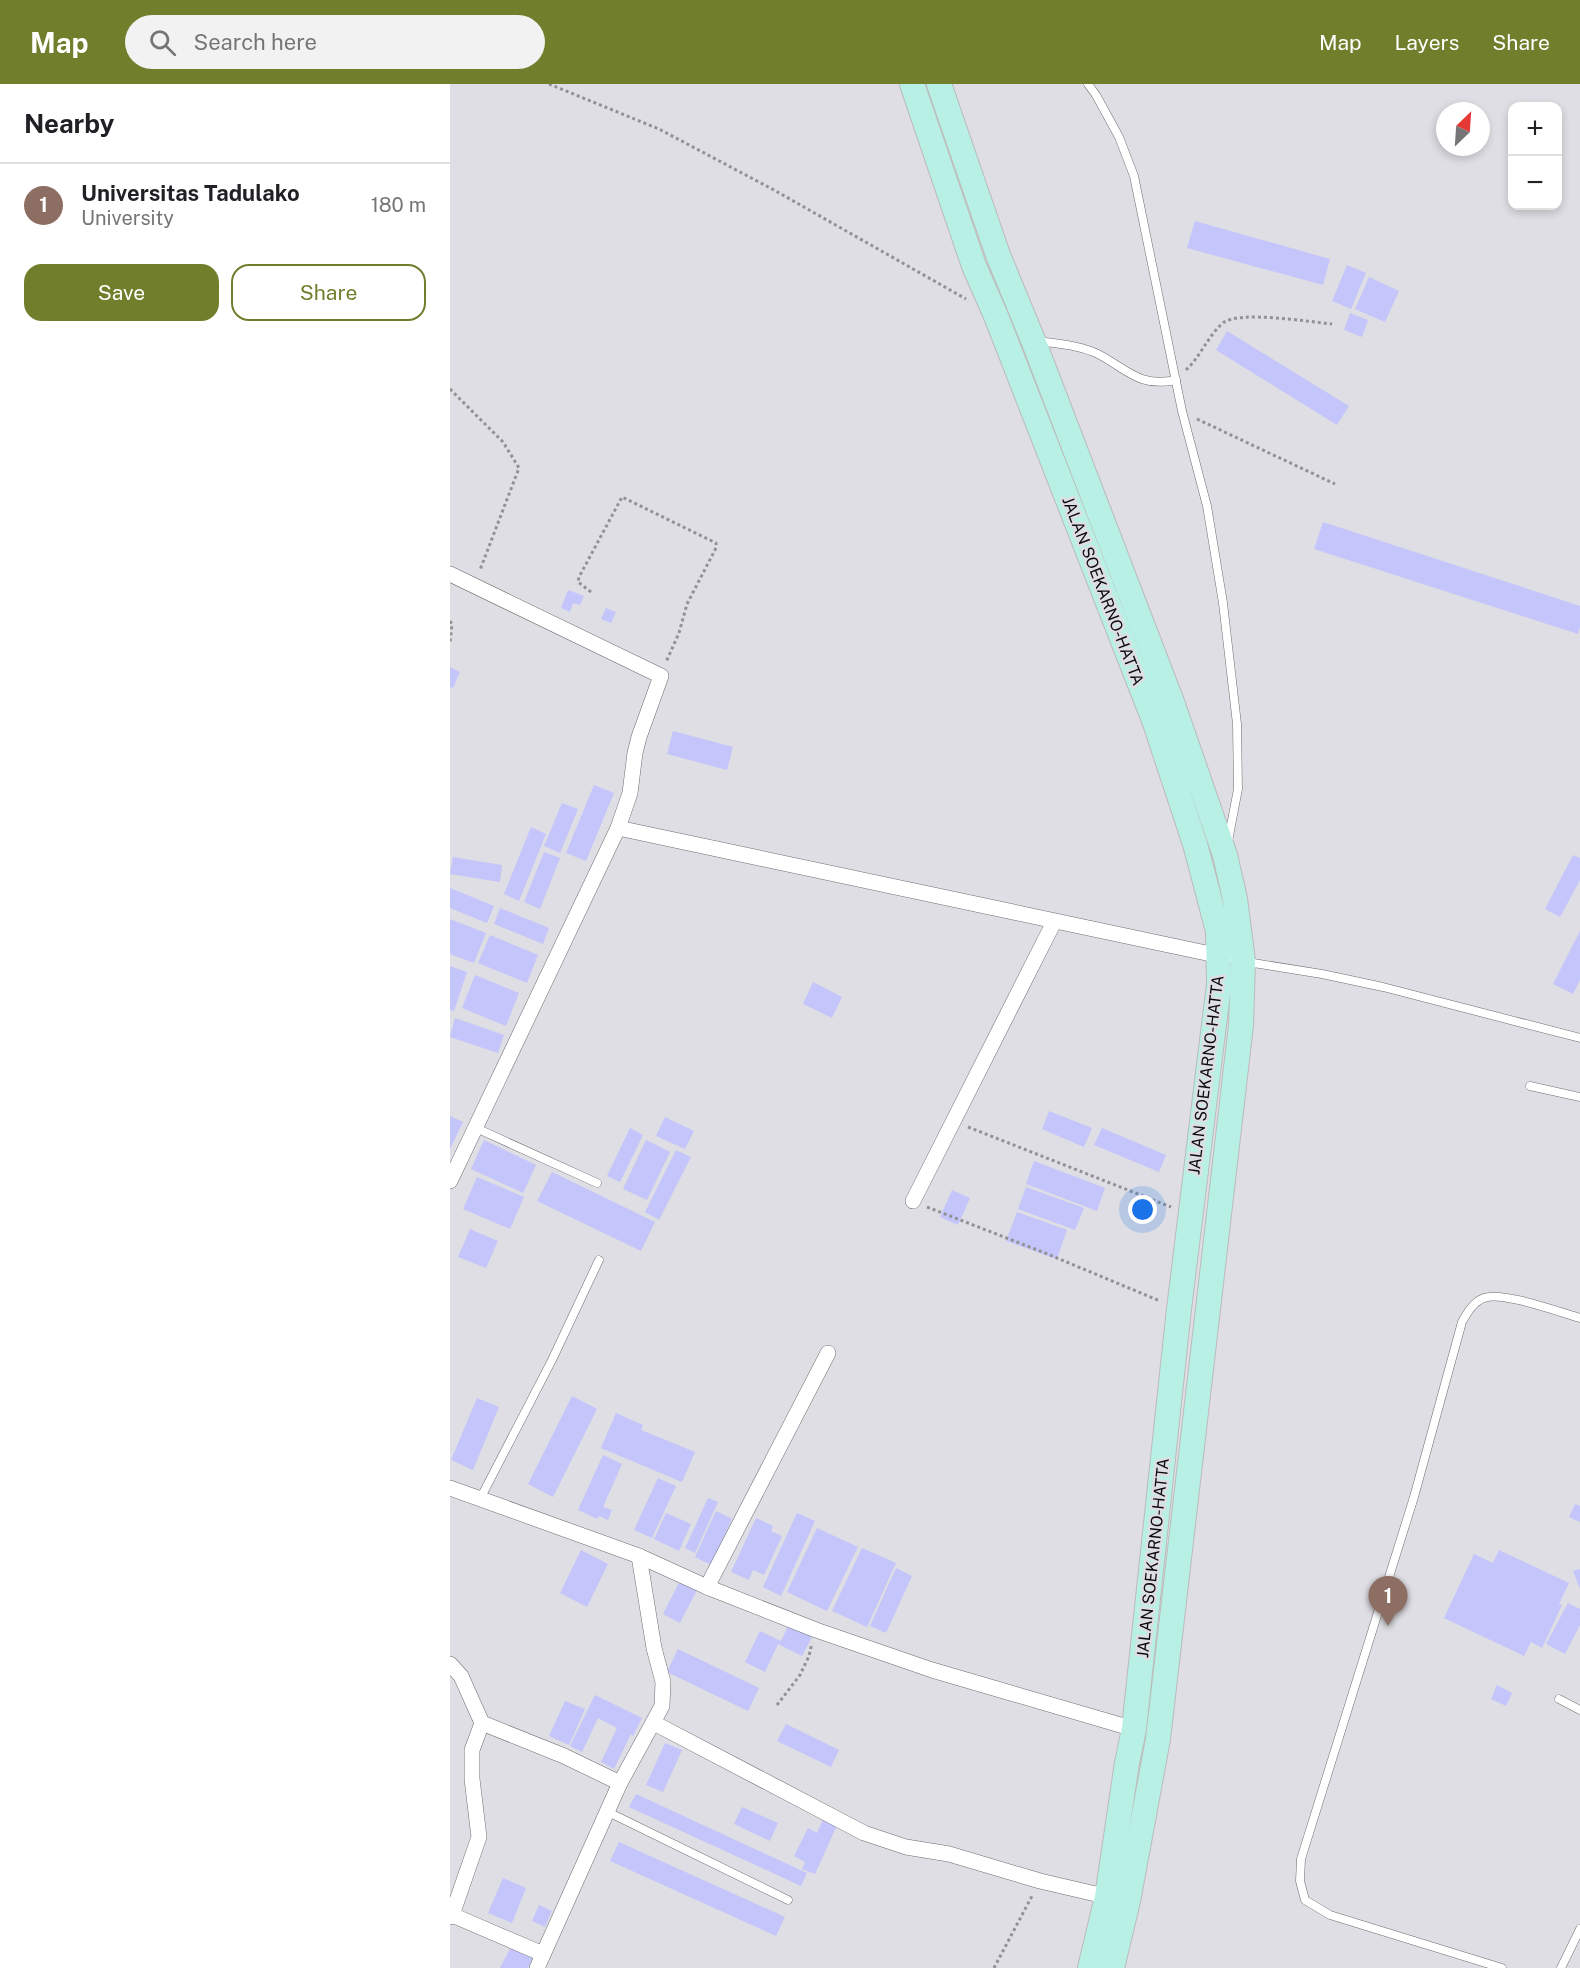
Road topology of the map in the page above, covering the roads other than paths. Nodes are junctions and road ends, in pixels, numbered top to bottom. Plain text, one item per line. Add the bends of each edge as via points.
1 (912, 84) edge
2 (939, 84) edge
3 (1088, 84) edge
4 (1033, 340) junction
5 (1043, 367) junction
6 (1016, 368) junction
7 (1176, 380) junction
8 (450, 574) edge
9 (618, 828) junction
10 (1226, 855) junction
11 (1054, 922) junction
12 (1220, 956) junction
13 (1243, 961) junction
14 (1580, 1038) edge
15 (1530, 1086) dead end
16 (1580, 1097) edge
17 (476, 1128) junction
18 (450, 1181) edge
19 (597, 1183) dead end
20 (913, 1201) road end
21 (599, 1260) dead end
22 (1580, 1318) edge
23 (828, 1353) dead end
24 (450, 1488) edge
25 (480, 1499) junction
26 (639, 1556) junction
27 (707, 1587) junction
28 (450, 1664) edge
29 (1559, 1699) dead end
30 (1580, 1710) edge
31 (482, 1723) junction
32 (654, 1723) junction
33 (1134, 1729) junction
34 (620, 1783) junction
35 (608, 1812) junction
36 (1118, 1899) junction
37 (788, 1900) dead end
38 (451, 1916) edge
39 (1580, 1929) edge
40 (540, 1961) edge
41 (1090, 1968) edge
42 (1112, 1968) edge
43 (1502, 1968) edge
44 (1561, 1968) edge

1 - 6 main road, JALAN SOEKARNO-HATTA via 974,266
2 - 4 main road, JALAN SOEKARNO-HATTA via 998,255
3 - 7 lane via 1119,137 1134,176
4 - 5 main road, JALAN SOEKARNO-HATTA
4 - 7 lane via 1092,352 1134,377 1156,382
5 - 6 main road
5 - 10 main road, JALAN SOEKARNO-HATTA via 1172,702
6 - 12 main road, JALAN SOEKARNO-HATTA via 1155,723 1195,844 1218,932
7 - 10 lane via 1207,506 1237,724 1238,789
8 - 9 street via 660,675 639,737 630,793
9 - 11 street
9 - 17 street
10 - 13 main road, JALAN SOEKARNO-HATTA
11 - 12 street
11 - 20 street
12 - 13 street
12 - 33 main road, JALAN SOEKARNO-HATTA
13 - 14 lane via 1383,987
13 - 36 main road, JALAN SOEKARNO-HATTA via 1241,1025 1159,1727
15 - 16 lane
17 - 18 street
17 - 19 lane
21 - 25 lane
22 - 43 lane via 1499,1296 1483,1298 1461,1322 1414,1497 1301,1859 1300,1881 1305,1900 1330,1916
23 - 27 street
24 - 25 street
25 - 26 street
26 - 27 street
26 - 32 street via 663,1682 662,1706
27 - 33 street via 942,1673
28 - 31 street via 461,1676
29 - 30 lane
31 - 34 street
31 - 38 street via 471,1750 479,1837
32 - 34 street
32 - 36 street via 864,1833
33 - 36 main road, JALAN SOEKARNO-HATTA via 1127,1763
34 - 35 street
35 - 37 lane
35 - 40 street
36 - 41 main road, JALAN SOEKARNO-HATTA
36 - 42 main road, JALAN SOEKARNO-HATTA
38 - 40 street
39 - 44 lane

